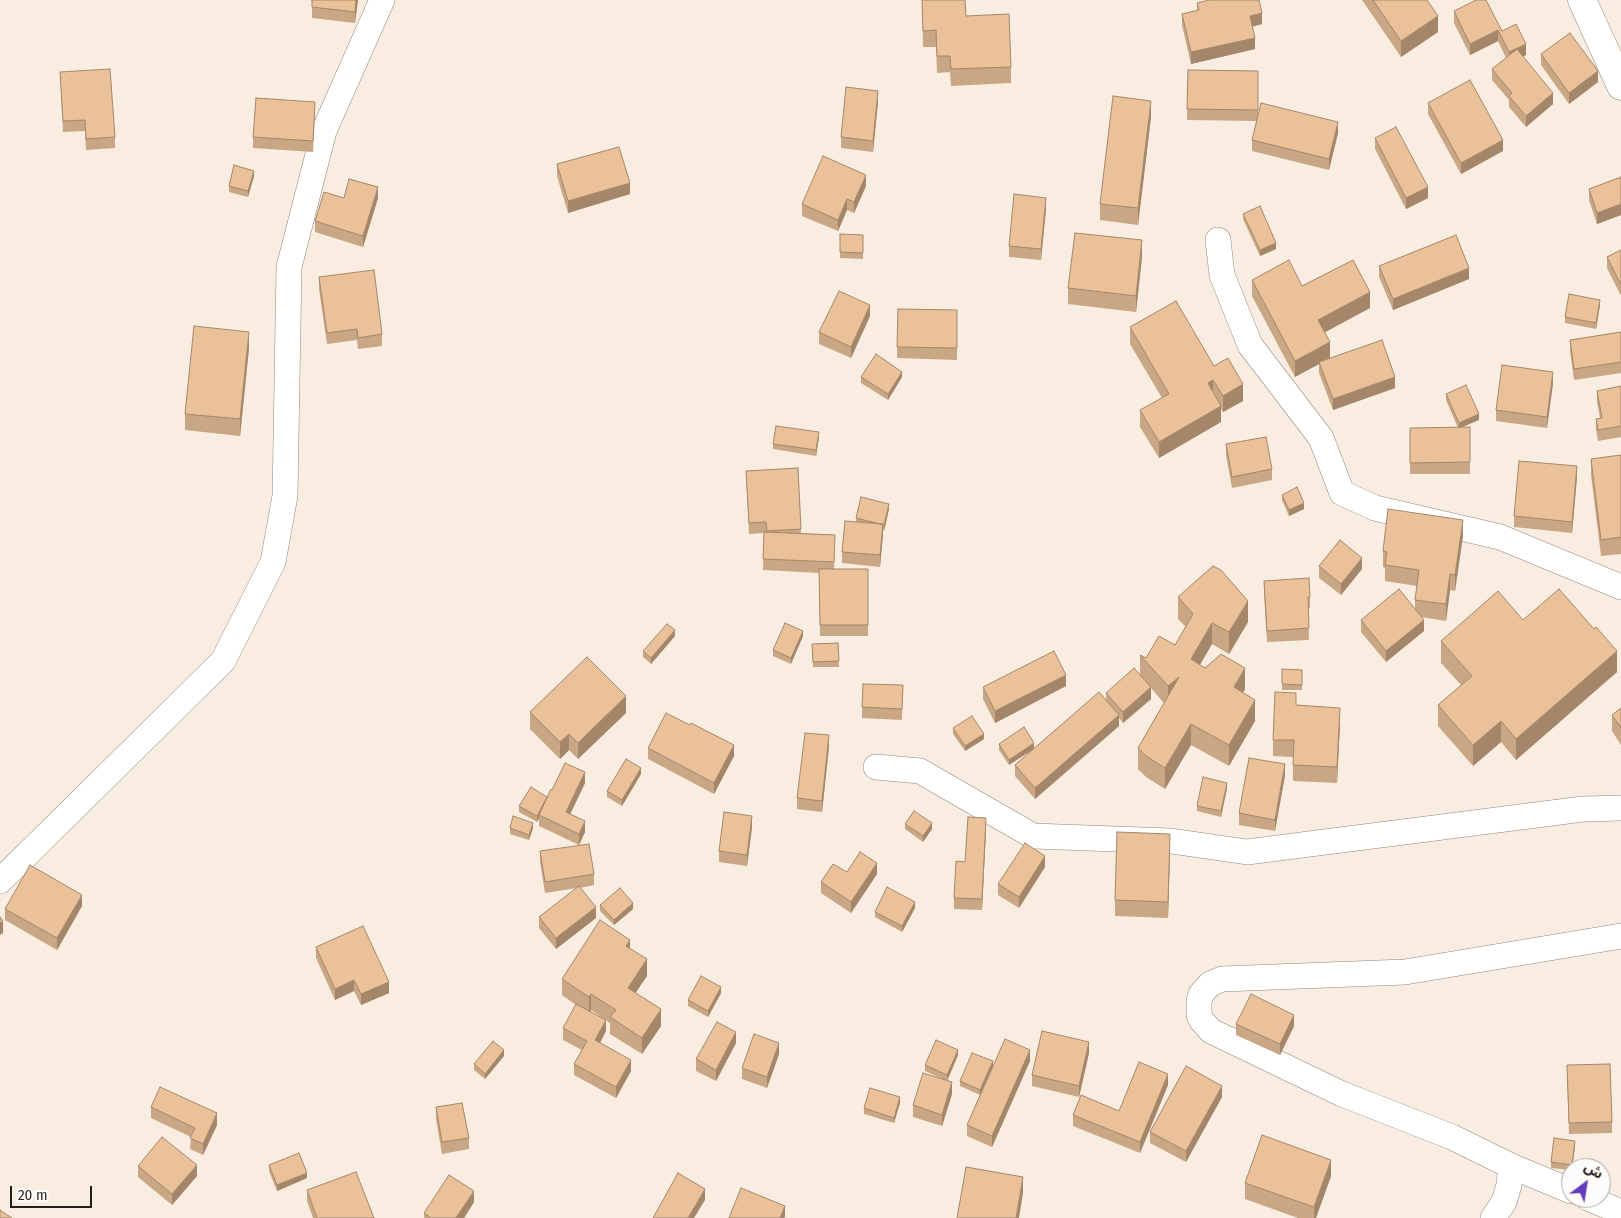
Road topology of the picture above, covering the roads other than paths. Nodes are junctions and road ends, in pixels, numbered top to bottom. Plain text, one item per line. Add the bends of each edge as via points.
1 (382, 0) edge
2 (1582, 0) edge
3 (1621, 86) edge
4 (1218, 240) dead end
5 (1621, 587) edge
6 (876, 767) dead end
7 (1621, 808) edge
8 (0, 881) edge
9 (1621, 936) edge
10 (1511, 1166) junction
11 (1561, 1187) edge
12 (1493, 1218) edge

1 - 8 street via 324,131 289,267 286,496 273,562 223,661
2 - 3 street
4 - 5 street via 1222,275 1250,345 1321,438 1342,493 1375,508 1500,537
6 - 7 street via 920,771 1033,836 1171,841 1247,852 1583,809
9 - 10 street via 1405,972 1222,979 1210,984 1201,994 1199,1015 1211,1031 1342,1094 1452,1137
10 - 11 street
10 - 12 street via 1510,1185

